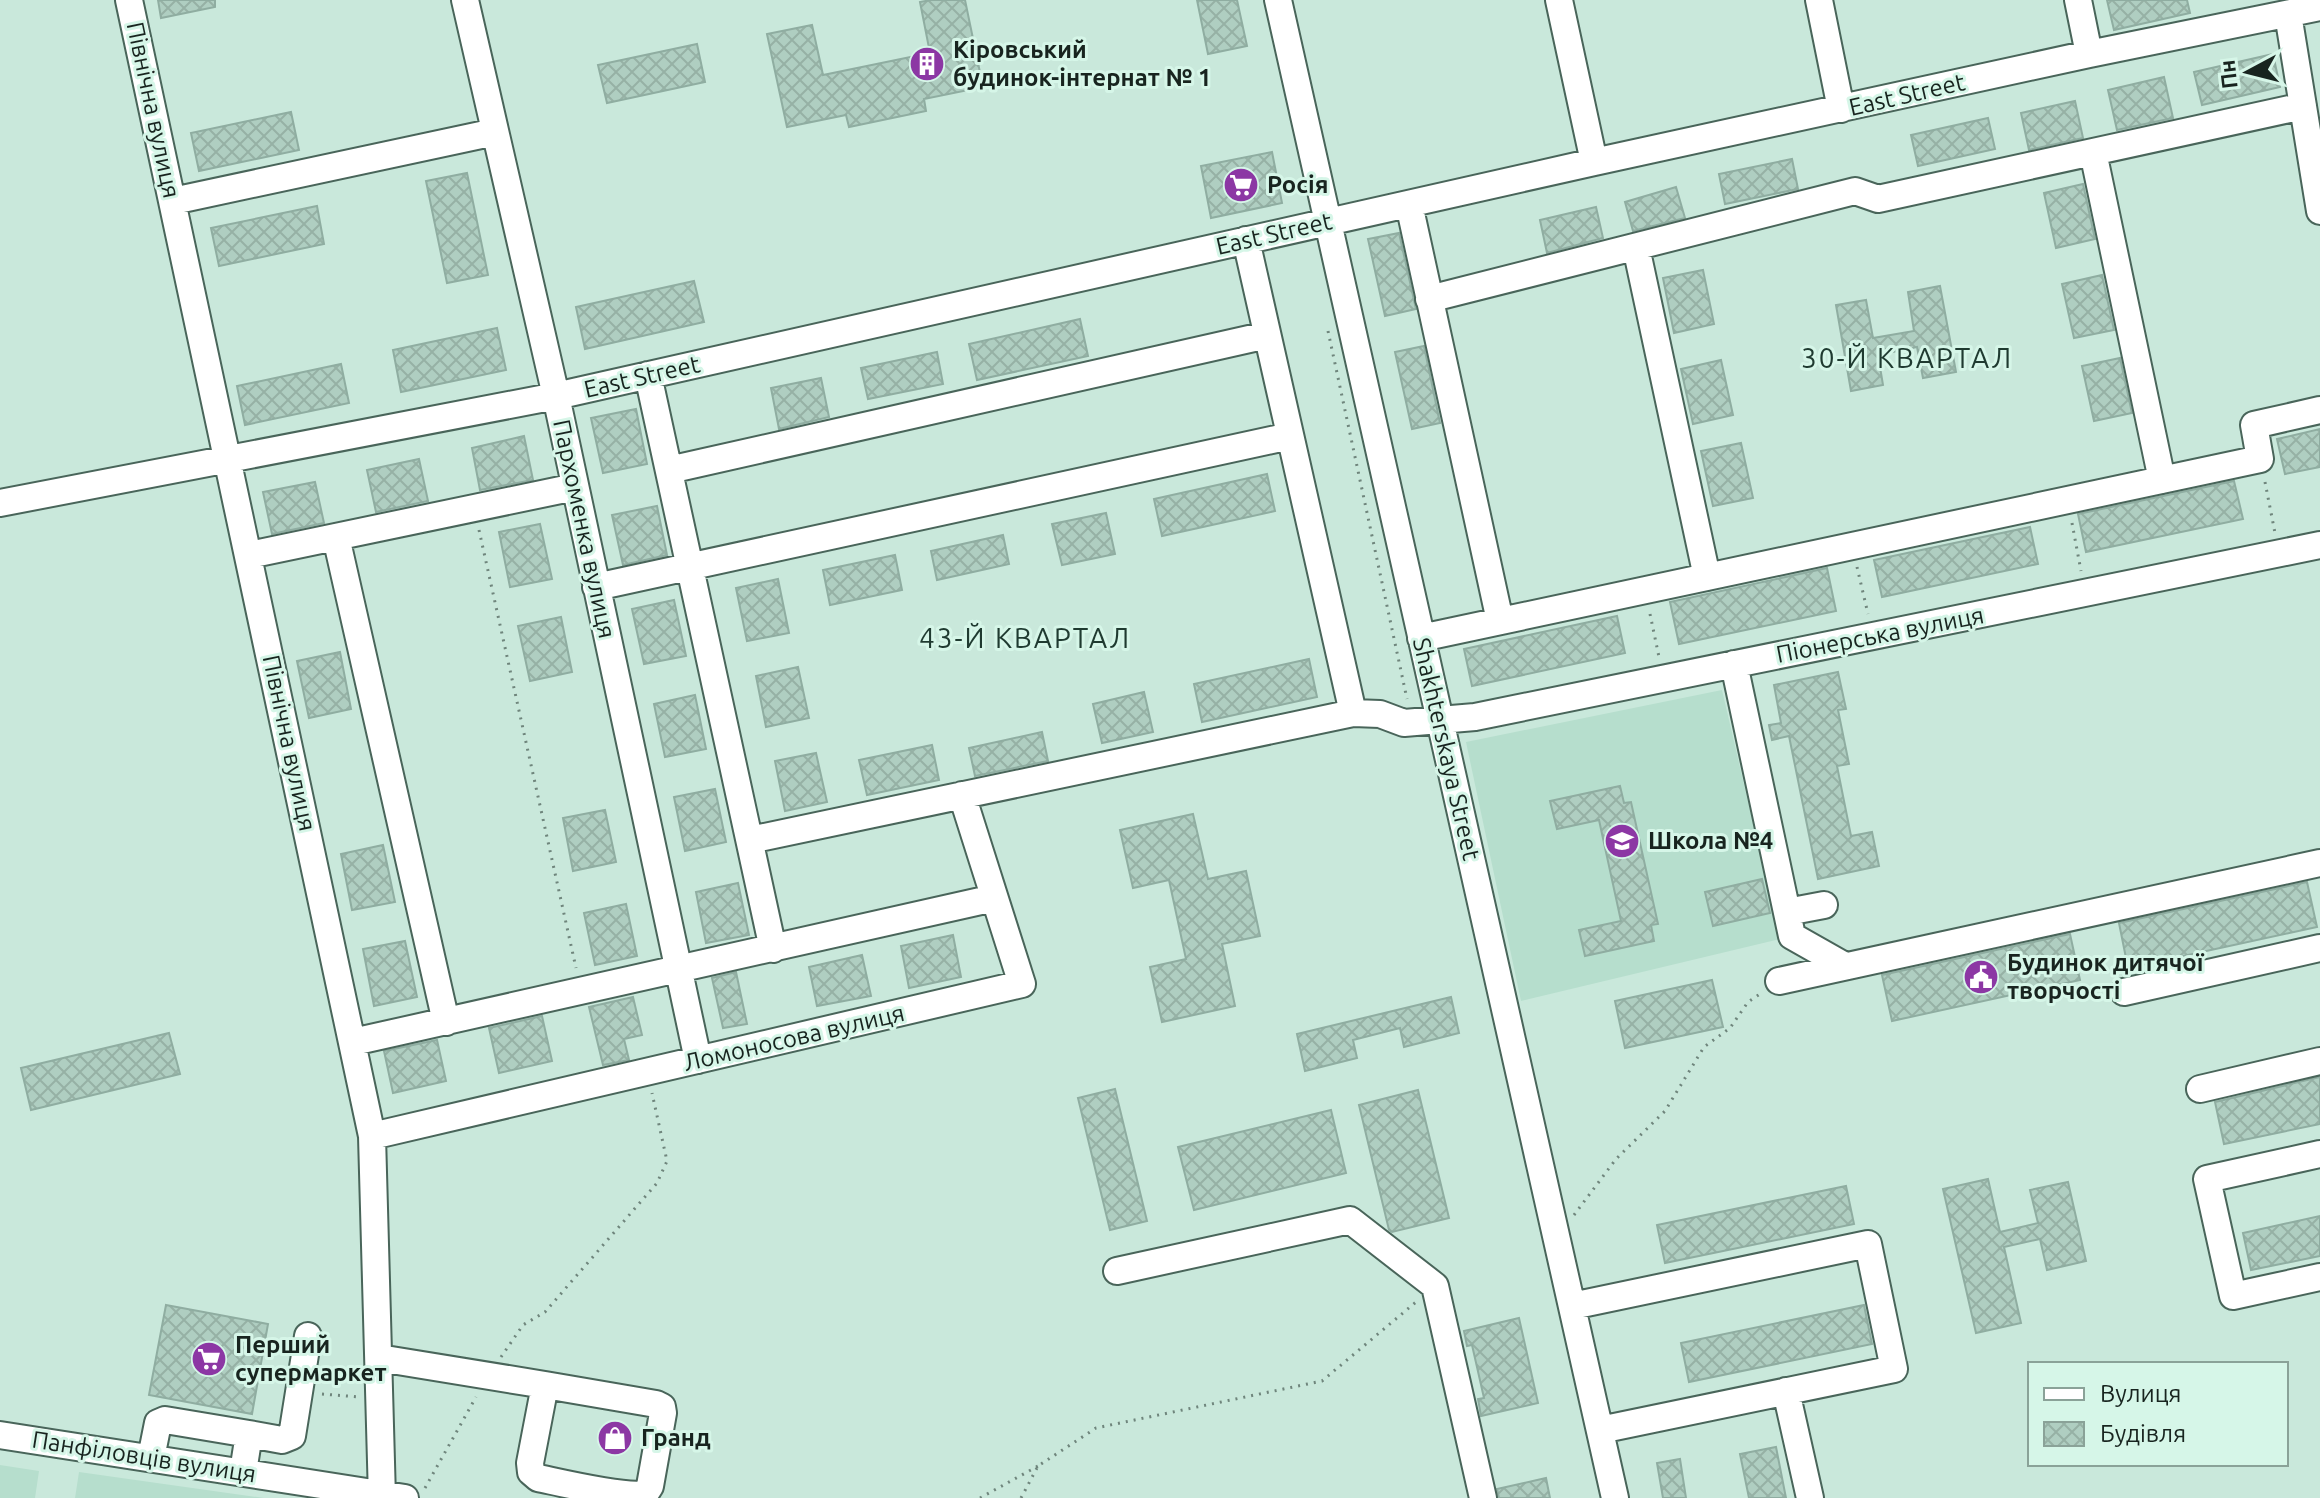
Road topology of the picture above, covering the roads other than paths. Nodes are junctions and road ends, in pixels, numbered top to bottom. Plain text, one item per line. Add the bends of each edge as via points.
1 (129, 0) edge
2 (465, 0) edge
3 (1278, 0) edge
4 (1559, 0) edge
5 (1819, 0) edge
6 (2078, 0) edge
7 (2320, 7) edge
8 (2288, 14) junction
9 (2089, 54) junction
10 (2303, 106) junction
11 (1841, 109) junction
12 (495, 132) junction
13 (2093, 152) junction
14 (1594, 162) junction
15 (173, 201) junction
16 (1409, 204) junction
17 (2320, 211) edge
18 (1328, 221) junction
19 (1246, 240) junction
20 (1636, 247) junction
21 (1429, 299) junction
22 (1267, 335) junction
23 (648, 375) junction
24 (556, 396) junction
25 (2320, 410) edge
26 (1290, 436) junction
27 (229, 458) junction
28 (669, 470) junction
29 (2162, 480) junction
30 (575, 487) junction
31 (0, 503) edge
32 (336, 537) junction
33 (2320, 545) edge
34 (249, 555) junction
35 (689, 567) junction
36 (1707, 577) junction
37 (596, 587) junction
38 (1500, 621) junction
39 (1421, 638) junction
40 (1734, 664) junction
41 (1353, 713) junction
42 (1440, 720) junction
43 (962, 795) junction
44 (750, 840) junction
45 (2319, 866) edge
46 (994, 898) junction
47 (1824, 905) dead end
48 (1787, 912) junction
49 (2320, 948) edge
50 (773, 949) junction
51 (1845, 966) junction
52 (678, 970) junction
53 (1779, 981) road end
54 (2124, 992) dead end
55 (446, 1022) junction
56 (353, 1042) junction
57 (698, 1060) junction
58 (2320, 1061) edge
59 (2200, 1089) dead end
60 (372, 1136) junction
61 (2320, 1154) edge
62 (1117, 1271) dead end
63 (2320, 1277) edge
64 (1572, 1306) junction
65 (308, 1336) dead end
66 (379, 1358) junction
67 (545, 1385) junction
68 (1786, 1391) junction
69 (1600, 1430) junction
70 (249, 1434) junction
71 (0, 1435) edge
72 (151, 1458) junction
73 (243, 1472) junction
74 (596, 1494) edge
75 (390, 1497) edge
76 (1483, 1498) edge
77 (1615, 1498) edge
78 (1810, 1498) edge

1 - 15 street, Північна вулиця
2 - 12 street, Пархоменка вулиця
3 - 18 street, Shakhterskaya Street
4 - 14 street
5 - 11 street
6 - 9 street
7 - 8 street, East Street
8 - 9 street, East Street
8 - 10 street
9 - 11 street, East Street
10 - 13 street
10 - 17 street
11 - 14 street, East Street
12 - 15 street
12 - 24 street, Пархоменка вулиця
13 - 20 street via 1878,199 1855,191
13 - 29 street
14 - 16 street, East Street
15 - 27 street, Північна вулиця
16 - 18 street, East Street
16 - 21 street
18 - 19 street, East Street
18 - 39 street, Shakhterskaya Street
19 - 22 street
19 - 23 street, East Street
20 - 21 street
20 - 36 street
21 - 38 street
22 - 26 street
22 - 28 street
23 - 24 street, East Street
23 - 28 street
24 - 27 street, East Street
24 - 30 street, Пархоменка вулиця
25 - 29 street via 2254,425 2260,459
26 - 35 street
26 - 41 street
27 - 31 street, East Street
27 - 34 street, Північна вулиця
28 - 35 street
29 - 36 street
30 - 32 street
30 - 37 street, Пархоменка вулиця
32 - 34 street
32 - 55 street
33 - 40 street, Піонерська вулиця
34 - 56 street, Північна вулиця
35 - 37 street
35 - 44 street
36 - 38 street
37 - 52 street, Пархоменка вулиця
38 - 39 street
39 - 42 street, Shakhterskaya Street
40 - 42 street, Піонерська вулиця
40 - 48 street
41 - 42 street, Піонерська вулиця via 1380,714 1404,723
41 - 43 street, Піонерська вулиця
42 - 64 street, Shakhterskaya Street
43 - 44 street, Піонерська вулиця
43 - 46 street, Ломоносова вулиця
44 - 50 street
45 - 51 street
46 - 50 street
46 - 57 street, Ломоносова вулиця via 1022,984
47 - 48 street
48 - 51 street via 1792,936
49 - 54 street
50 - 52 street
51 - 53 street
52 - 55 street
52 - 57 street, Пархоменка вулиця
55 - 56 street
56 - 60 street, Північна вулиця
57 - 60 street, Ломоносова вулиця
58 - 59 street
60 - 66 street, Північна вулиця
61 - 63 street via 2207,1179 2233,1296
62 - 76 street via 1350,1220 1435,1286
64 - 68 street via 1868,1244 1894,1369
64 - 69 street, Shakhterskaya Street
65 - 70 street via 292,1436
66 - 67 street
66 - 75 street, Північна вулиця
67 - 74 street via 531,1472
67 - 74 street via 662,1407 645,1494
68 - 69 street
68 - 78 street
69 - 77 street, Shakhterskaya Street
70 - 72 street via 165,1420 158,1423
70 - 73 street
71 - 72 street, Панфіловців вулиця
72 - 73 street, Панфіловців вулиця
73 - 75 street, Панфіловців вулиця

